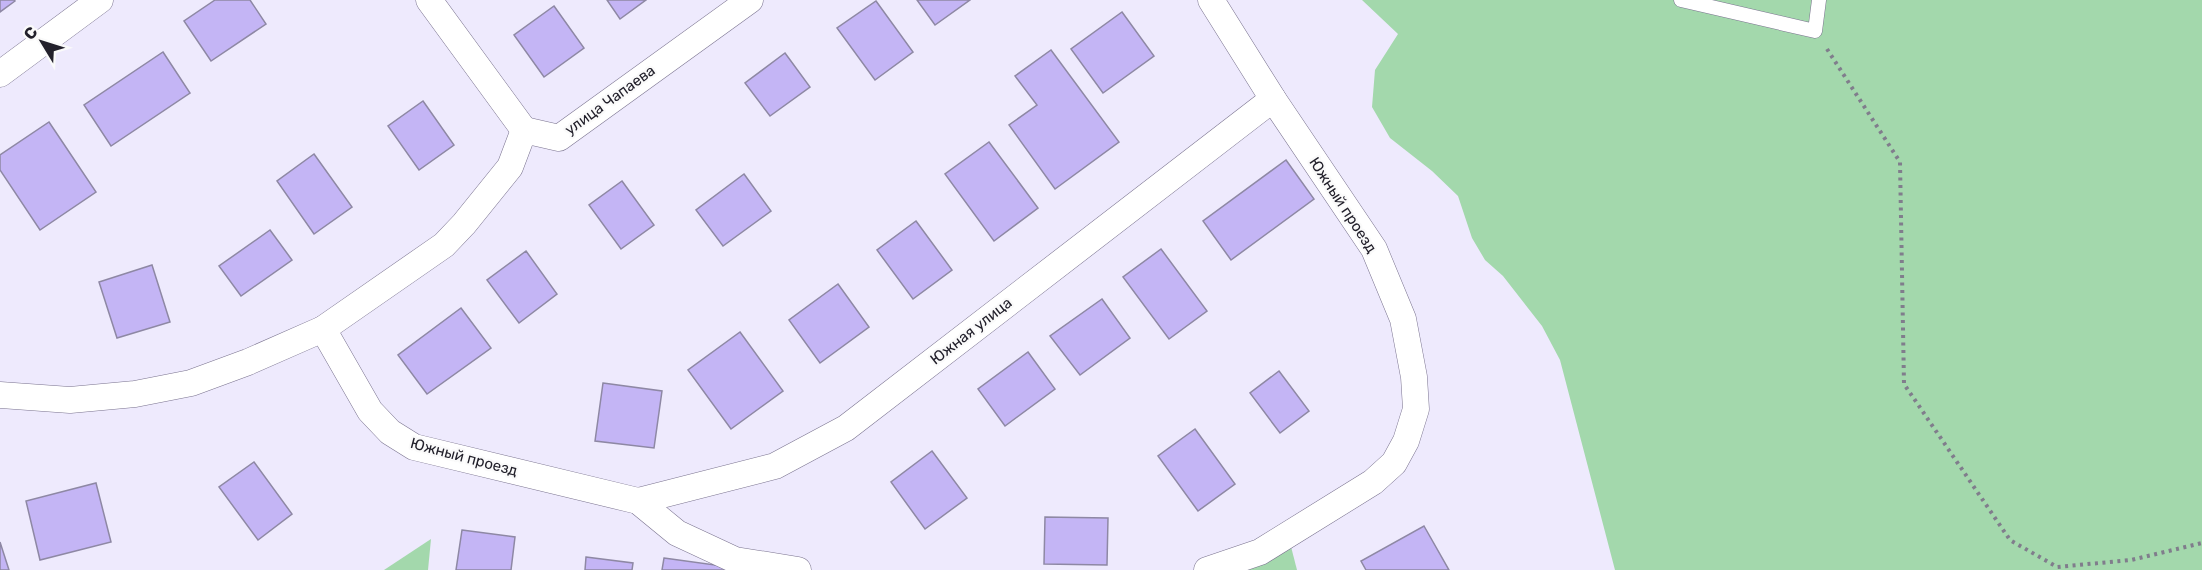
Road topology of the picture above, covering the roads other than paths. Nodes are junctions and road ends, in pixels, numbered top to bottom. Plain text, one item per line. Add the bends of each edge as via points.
1 (100, 0) edge
2 (429, 0) edge
3 (750, 0) edge
4 (1211, 0) edge
5 (1681, 0) edge
6 (1819, 0) edge
7 (0, 74) edge
8 (1273, 99) junction
9 (524, 130) junction
10 (323, 329) junction
11 (0, 395) edge
12 (638, 501) junction
13 (798, 570) edge
14 (1207, 570) edge

1 - 7 street
2 - 9 street
3 - 9 street, улица Чапаева via 559,138
4 - 8 street, Южный проезд
5 - 6 lane via 1815,31
8 - 12 street, Южная улица via 846,428 775,466
8 - 14 street, Южный проезд via 1374,249 1403,319 1416,409 1394,463 1373,483 1260,552
9 - 10 street via 510,167 444,245
10 - 11 street via 248,362 180,385 70,400
10 - 12 street, Южный проезд via 370,411 390,432 414,447
12 - 13 street, Южный проезд via 677,533 735,560

